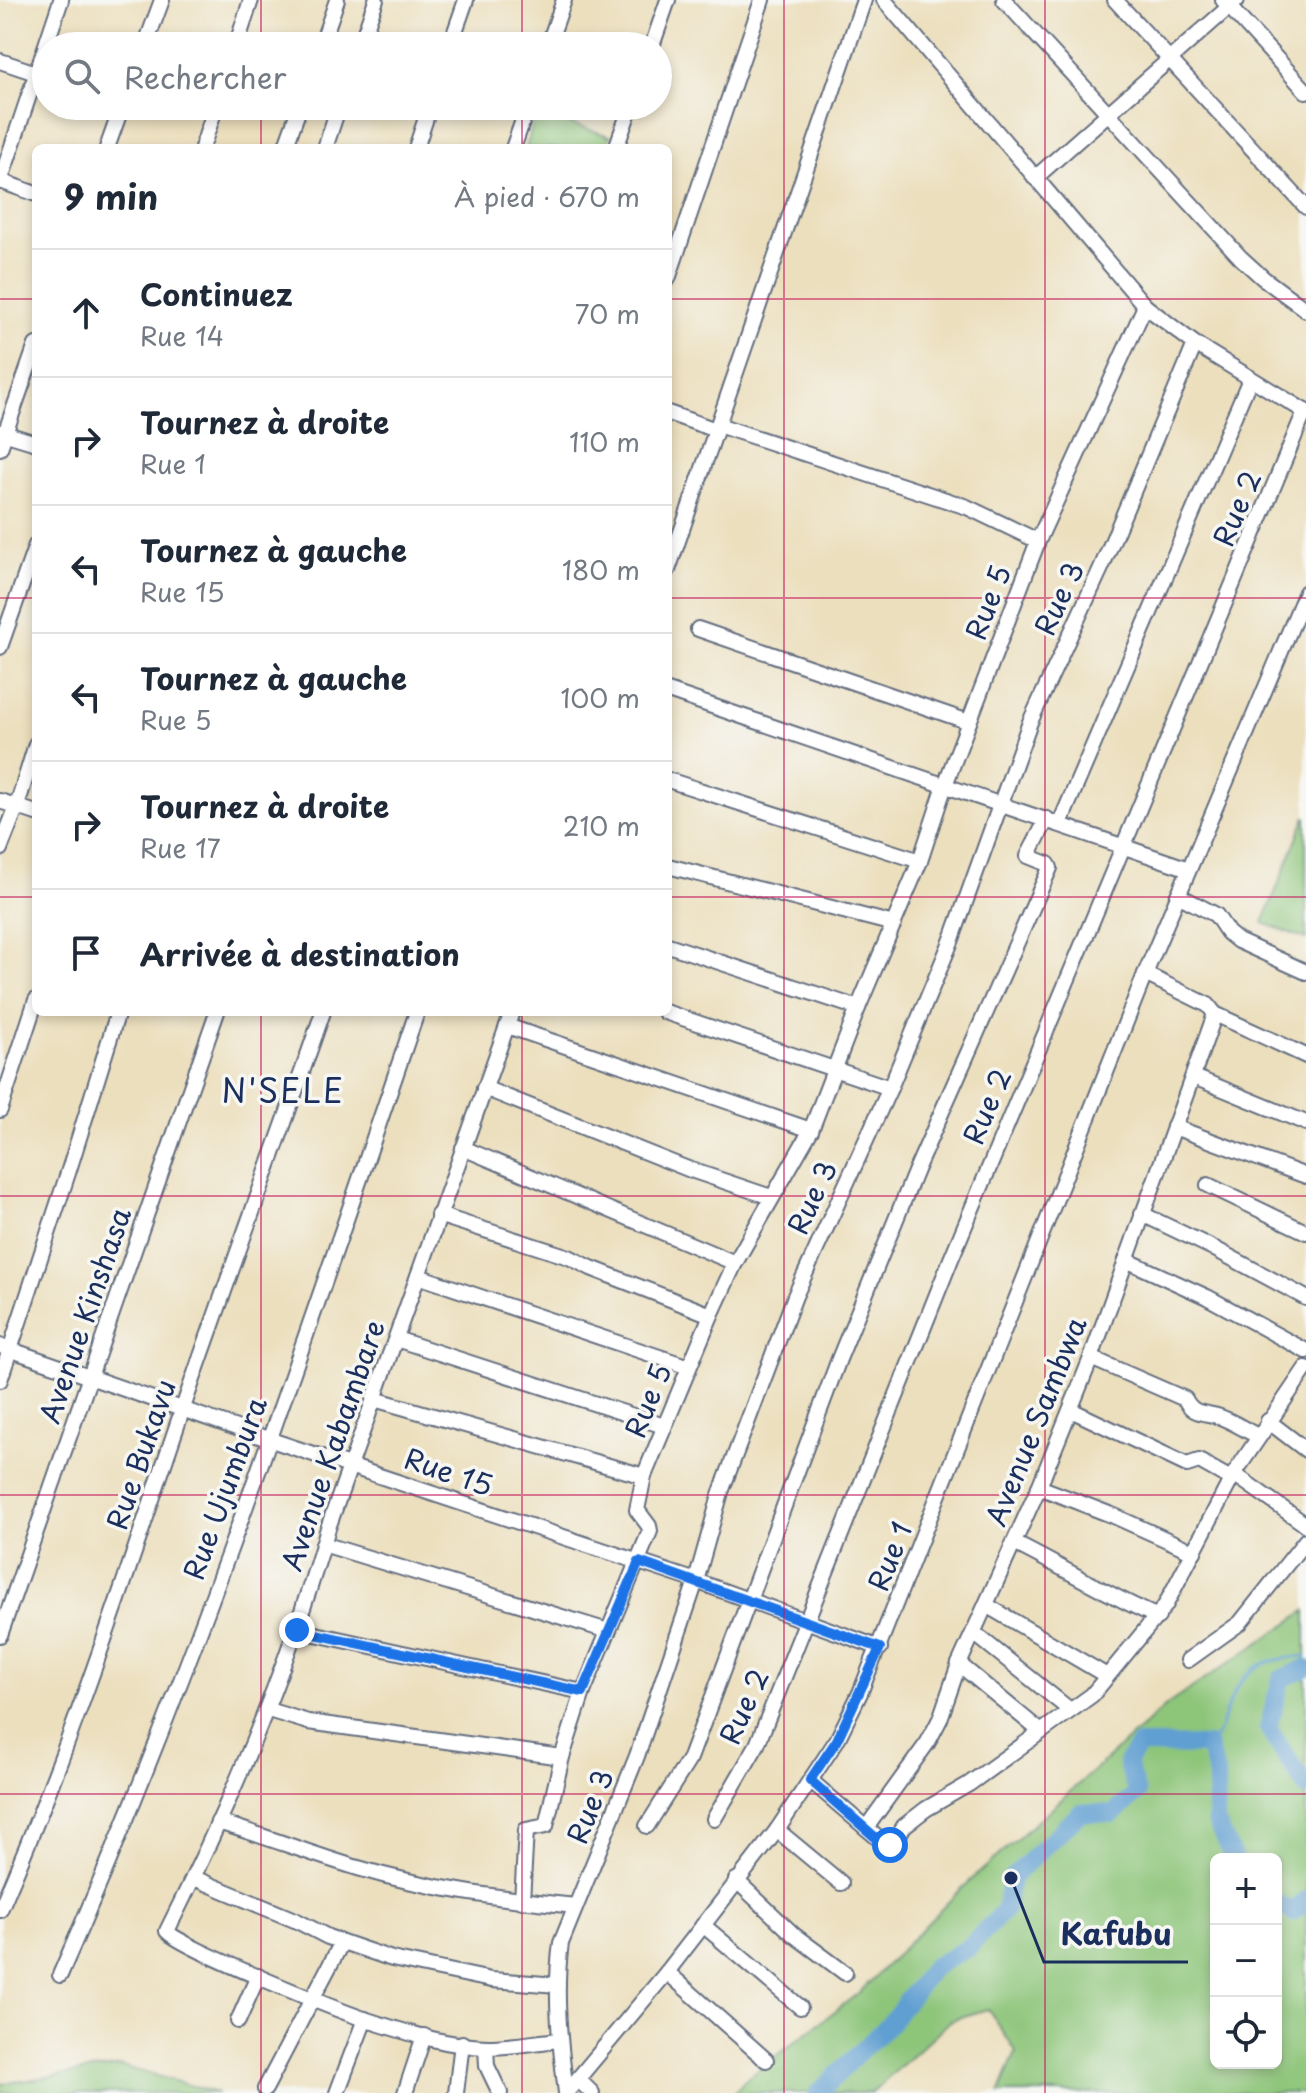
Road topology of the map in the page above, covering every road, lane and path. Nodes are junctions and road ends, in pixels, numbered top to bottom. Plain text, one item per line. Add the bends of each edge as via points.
1 (61, 0) edge
2 (162, 0) edge
3 (251, 0) edge
4 (337, 0) edge
5 (376, 0) edge
6 (466, 0) edge
7 (564, 0) edge
8 (668, 0) edge
9 (762, 0) edge
10 (864, 0) edge
11 (884, 0) edge
12 (1004, 0) edge
13 (1115, 0) edge
14 (1230, 2) edge
15 (50, 32) edge
16 (150, 32) edge
17 (241, 32) edge
18 (326, 32) edge
19 (365, 32) edge
20 (455, 32) edge
21 (553, 32) edge
22 (657, 32) edge
23 (1169, 60) junction
24 (0, 61) edge
25 (32, 72) edge
26 (32, 83) edge
27 (1306, 91) edge
28 (1110, 113) junction
29 (117, 120) edge
30 (211, 120) edge
31 (295, 120) edge
32 (334, 120) edge
33 (425, 120) edge
34 (523, 120) edge
35 (626, 120) edge
36 (108, 144) edge
37 (203, 144) edge
38 (286, 144) edge
39 (326, 144) edge
40 (417, 144) edge
41 (514, 144) edge
42 (617, 144) edge
43 (4, 151) edge
44 (1035, 178) junction
45 (0, 182) edge
46 (32, 193) edge
47 (1306, 207) edge
48 (672, 267) edge
49 (1145, 306) junction
50 (1306, 310) edge
51 (1195, 344) junction
52 (32, 356) edge
53 (1250, 379) junction
54 (1305, 412) edge
55 (672, 414) edge
56 (717, 427) junction
57 (3, 433) edge
58 (32, 442) edge
59 (0, 448) edge
60 (1038, 541) junction
61 (32, 556) edge
62 (672, 558) edge
63 (1306, 592) edge
64 (698, 629) dead end
65 (0, 647) edge
66 (672, 692) edge
67 (969, 722) junction
68 (32, 757) edge
69 (672, 781) edge
70 (945, 785) junction
71 (0, 801) edge
72 (1000, 803) junction
73 (17, 806) junction
74 (32, 812) edge
75 (1054, 821) junction
76 (1123, 845) junction
77 (0, 849) edge
78 (920, 861) junction
79 (672, 867) edge
80 (1189, 869) junction
81 (1178, 895) junction
82 (894, 924) junction
83 (672, 946) edge
84 (1306, 972) edge
85 (1145, 974) junction
86 (858, 1008) junction
87 (32, 1012) edge
88 (672, 1014) edge
89 (1215, 1014) junction
90 (117, 1016) edge
91 (216, 1016) edge
92 (322, 1016) edge
93 (416, 1016) edge
94 (509, 1019) edge
95 (1306, 1056) edge
96 (834, 1070) junction
97 (1194, 1077) junction
98 (484, 1088) junction
99 (890, 1088) junction
100 (0, 1110) edge
101 (1306, 1123) edge
102 (1174, 1127) junction
103 (811, 1130) junction
104 (463, 1148) junction
105 (1306, 1176) edge
106 (1208, 1185) dead end
107 (771, 1197) junction
108 (1142, 1214) junction
109 (438, 1215) junction
110 (1306, 1232) edge
111 (1126, 1260) junction
112 (735, 1263) junction
113 (418, 1276) junction
114 (1306, 1298) edge
115 (711, 1315) junction
116 (396, 1339) junction
117 (5, 1348) edge
118 (1306, 1351) edge
119 (1091, 1358) junction
120 (689, 1367) junction
121 (1305, 1373) edge
122 (90, 1376) junction
123 (0, 1380) edge
124 (374, 1399) junction
125 (183, 1409) junction
126 (1071, 1410) junction
127 (1268, 1421) junction
128 (664, 1426) junction
129 (1258, 1436) junction
130 (268, 1439) junction
131 (1306, 1450) edge
132 (351, 1465) junction
133 (644, 1476) junction
134 (1232, 1477) junction
135 (1039, 1487) junction
136 (1306, 1525) edge
137 (1306, 1540) edge
138 (1014, 1543) junction
139 (323, 1544) junction
140 (1194, 1552) junction
141 (639, 1562) junction
142 (696, 1581) junction
143 (747, 1600) junction
144 (986, 1605) junction
145 (1158, 1617) junction
146 (807, 1620) junction
147 (297, 1630) junction
148 (608, 1631) junction
149 (974, 1633) junction
150 (0, 1635) edge
151 (880, 1648) junction
152 (1188, 1660) dead end
153 (959, 1664) junction
154 (1107, 1676) junction
155 (583, 1692) junction
156 (268, 1710) junction
157 (1070, 1710) junction
158 (1040, 1731) junction
159 (562, 1757) junction
160 (810, 1780) junction
161 (714, 1819) dead end
162 (218, 1822) junction
163 (647, 1826) dead end
164 (866, 1828) junction
165 (777, 1830) junction
166 (194, 1878) junction
167 (736, 1880) junction
168 (841, 1883) dead end
169 (522, 1901) junction
170 (576, 1906) junction
171 (0, 1910) edge
172 (703, 1925) junction
173 (342, 1942) junction
174 (667, 1972) junction
175 (845, 1973) dead end
176 (60, 1975) dead end
177 (258, 1976) junction
178 (558, 1985) junction
179 (314, 1998) junction
180 (800, 2007) dead end
181 (365, 2019) junction
182 (238, 2021) dead end
183 (424, 2036) junction
184 (560, 2040) junction
185 (462, 2043) junction
186 (486, 2047) junction
187 (766, 2060) dead end
188 (578, 2079) junction
189 (265, 2089) dead end
190 (337, 2093) edge
191 (405, 2093) edge
192 (456, 2093) edge
193 (500, 2093) edge
194 (566, 2093) edge
195 (592, 2093) edge

1 - 15 street
2 - 16 street
3 - 17 street
4 - 18 street
5 - 19 street
6 - 20 street
7 - 21 street
8 - 22 street
9 - 48 street
10 - 56 street
11 - 44 street
12 - 28 street
13 - 23 street
14 - 23 street
14 - 27 street
23 - 28 street
23 - 47 street
24 - 25 street
26 - 43 street
28 - 44 street
28 - 50 street via 1241,258
29 - 36 street
30 - 37 street
31 - 38 street
32 - 39 street
33 - 40 street
34 - 41 street
35 - 42 street
43 - 45 street
44 - 49 street
45 - 46 street
49 - 51 street
49 - 60 street, Rue 5
51 - 53 street
51 - 72 street, Rue 3 via 1030,722
52 - 57 street
53 - 54 street
53 - 75 street
54 - 76 street, Rue 2
55 - 56 street
56 - 60 street via 967,507
56 - 62 street
57 - 58 street
57 - 59 street
60 - 67 street, Rue 5
61 - 65 street
63 - 80 street, Rue 1
64 - 67 street
66 - 70 street
67 - 70 street, Rue 5
68 - 73 street
69 - 78 street
70 - 72 street
70 - 78 street, Rue 5
71 - 73 street
72 - 75 street
72 - 99 street, Rue 3 via 952,939
73 - 74 street
73 - 77 street
75 - 76 street
75 - 143 street via 1028,856 1050,868 916,1170
76 - 80 street
76 - 146 street, Rue 2
78 - 82 street, Rue 5
79 - 82 street
80 - 81 street, Rue 1
81 - 84 street via 1216,915 1238,941
81 - 85 street, Rue 1
82 - 86 street, Rue 5
83 - 86 street
85 - 89 street via 1208,1005
85 - 151 street, Rue 1
86 - 96 street, Rue 5
87 - 100 street
88 - 96 street
89 - 95 street
89 - 97 street, Avenue Sambwa
90 - 117 street
91 - 122 street, Avenue Kinshasa
92 - 125 street, Rue Bukavu
93 - 130 street, Rue Ujumbura
94 - 98 street, Avenue Kabambare
94 - 103 street
96 - 99 street
96 - 103 street, Rue 5
97 - 101 street
97 - 102 street, Avenue Sambwa
98 - 104 street, Avenue Kabambare
98 - 107 street
99 - 142 street, Rue 3 via 795,1296 721,1492
102 - 105 street
102 - 108 street, Avenue Sambwa
103 - 107 street, Rue 5
104 - 109 street, Avenue Kabambare
104 - 112 street
106 - 110 street
107 - 112 street, Rue 5
108 - 111 street, Avenue Sambwa
108 - 114 street
109 - 113 street, Avenue Kabambare
109 - 115 street via 569,1257
111 - 118 street
111 - 119 street, Avenue Sambwa
112 - 115 street, Rue 5
113 - 116 street, Avenue Kabambare
113 - 120 street
115 - 120 street, Rue 5
116 - 124 street, Avenue Kabambare
116 - 128 street
117 - 122 street, Rue 15
117 - 123 street
119 - 126 street, Avenue Sambwa
119 - 129 street via 1185,1399 1203,1415 1217,1416
120 - 128 street, Rue 5
121 - 127 street
122 - 125 street, Rue 15
122 - 150 street, Avenue Kinshasa
124 - 132 street, Avenue Kabambare
124 - 133 street
125 - 130 street, Rue 15
125 - 171 street, Rue Bukavu via 103,1646
126 - 134 street via 1182,1464 1199,1461
126 - 135 street, Avenue Sambwa
127 - 129 street
127 - 131 street
128 - 133 street, Rue 5
129 - 134 street
130 - 132 street, Rue 15
130 - 176 street, Rue Ujumbura via 180,1685
132 - 139 street, Avenue Kabambare
132 - 141 street, Rue 15
133 - 141 street, Rue 5 via 637,1510 650,1531
134 - 136 street
134 - 140 street
135 - 138 street, Avenue Sambwa
135 - 140 street
137 - 152 street via 1240,1623
138 - 144 street, Avenue Sambwa
138 - 145 street
139 - 147 street, Avenue Kabambare
139 - 148 street
140 - 145 street
141 - 142 street, Rue 15
141 - 148 street, Rue 5
142 - 143 street, Rue 15
142 - 170 street, Rue 3 via 637,1756
143 - 146 street, Rue 15
143 - 163 street via 690,1758
144 - 149 street, Avenue Sambwa
144 - 154 street
145 - 154 street
146 - 151 street, Rue 15
146 - 161 street, Rue 2 via 757,1745
147 - 155 street
147 - 156 street, Avenue Kabambare
148 - 155 street, Rue 5
149 - 153 street, Avenue Sambwa
149 - 157 street
151 - 160 street, Rue 1 via 837,1740
153 - 158 street
153 - 164 street, Avenue Sambwa via 928,1742
154 - 157 street
155 - 159 street, Rue 5
156 - 159 street via 308,1722
156 - 162 street, Avenue Kabambare
157 - 158 street
158 - 164 street via 926,1809 887,1846
159 - 169 street, Rue 5 via 546,1826 526,1830
160 - 164 street
160 - 165 street, Rue 1
162 - 166 street, Avenue Kabambare
162 - 169 street via 360,1869
165 - 167 street, Rue 1
165 - 168 street
166 - 173 street
166 - 177 street, Avenue Kabambare via 168,1933
167 - 172 street, Rue 1
167 - 175 street via 794,1935
169 - 170 street
170 - 178 street, Rue 3 via 561,1943
172 - 174 street, Rue 1
172 - 180 street
173 - 178 street via 440,1971
173 - 179 street
174 - 187 street
174 - 188 street, Rue 1
177 - 179 street
177 - 182 street
178 - 184 street, Rue 3
179 - 181 street
179 - 189 street
181 - 183 street
181 - 190 street
183 - 185 street
183 - 191 street
184 - 186 street
184 - 194 street, Rue 3
185 - 186 street
185 - 192 street
186 - 193 street via 487,2066
188 - 194 street, Rue 1
188 - 195 street

